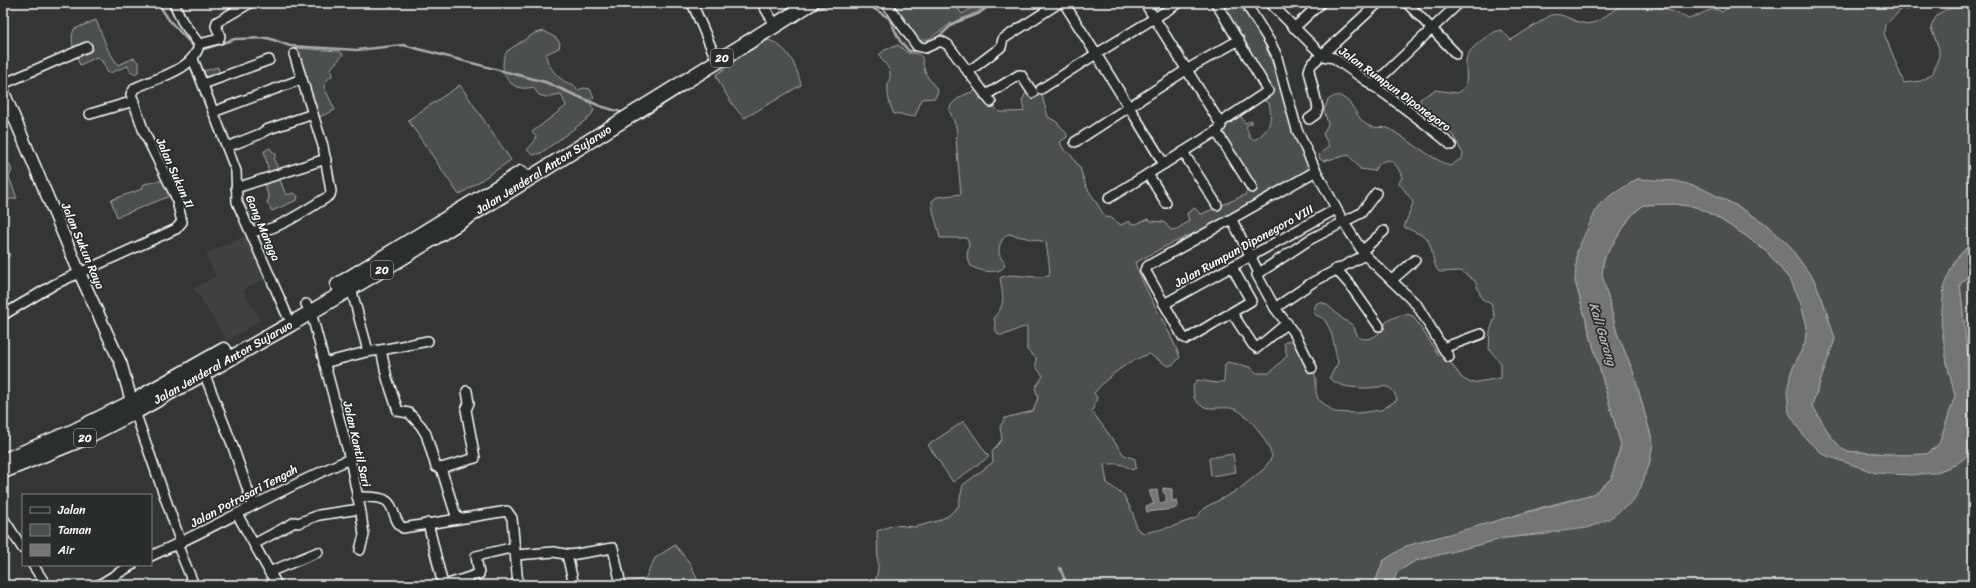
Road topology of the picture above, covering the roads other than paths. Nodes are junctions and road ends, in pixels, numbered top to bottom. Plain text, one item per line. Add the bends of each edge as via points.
1 (174, 3) edge
2 (250, 3) edge
3 (692, 3) edge
4 (762, 3) edge
5 (794, 3) edge
6 (811, 3) edge
7 (886, 3) edge
8 (1059, 3) edge
9 (1064, 3) edge
10 (1145, 3) edge
11 (1179, 3) edge
12 (1216, 3) edge
13 (1248, 3) edge
14 (1270, 3) edge
15 (1321, 3) edge
16 (1378, 3) edge
17 (1407, 3) edge
18 (1459, 3) edge
19 (1155, 19) junction
20 (772, 22) junction
21 (1294, 28) junction
22 (1432, 28) junction
23 (1239, 40) junction
24 (87, 47) dead end
25 (197, 51) junction
26 (294, 54) dead end
27 (714, 54) junction
28 (1096, 54) junction
29 (1456, 54) dead end
30 (1323, 56) junction
31 (269, 60) dead end
32 (1186, 70) junction
33 (968, 72) junction
34 (302, 79) junction
35 (3, 84) edge
36 (202, 84) junction
37 (1372, 86) junction
38 (4, 96) edge
39 (134, 101) junction
40 (1129, 107) junction
41 (213, 112) junction
42 (90, 114) dead end
43 (313, 114) junction
44 (622, 116) junction
45 (1309, 119) dead end
46 (1218, 127) junction
47 (1075, 142) dead end
48 (1451, 145) dead end
49 (227, 147) junction
50 (1183, 152) junction
51 (326, 159) junction
52 (1164, 164) junction
53 (1316, 171) junction
54 (1148, 174) junction
55 (236, 188) junction
56 (1252, 188) dead end
57 (1376, 193) dead end
58 (1109, 198) dead end
59 (1166, 203) dead end
60 (1217, 206) dead end
61 (1336, 209) junction
62 (1232, 220) junction
63 (1344, 223) junction
64 (251, 230) junction
65 (1384, 231) dead end
66 (1364, 253) junction
67 (1251, 256) junction
68 (1415, 260) dead end
69 (1232, 267) junction
70 (373, 269) junction
71 (1336, 270) junction
72 (1259, 273) junction
73 (80, 274) junction
74 (1392, 280) junction
75 (351, 288) junction
76 (1164, 304) junction
77 (308, 308) junction
78 (1275, 308) junction
79 (1232, 313) junction
80 (3, 315) edge
81 (288, 315) junction
82 (1287, 323) junction
83 (1379, 326) dead end
84 (1481, 334) dead end
85 (428, 341) dead end
86 (1443, 348) junction
87 (381, 350) junction
88 (368, 351) junction
89 (1450, 357) dead end
90 (324, 363) junction
91 (1312, 368) dead end
92 (204, 373) junction
93 (467, 391) dead end
94 (133, 407) junction
95 (350, 459) junction
96 (3, 461) edge
97 (441, 468) junction
98 (3, 471) edge
99 (357, 496) junction
100 (253, 505) junction
101 (360, 509) junction
102 (237, 514) junction
103 (3, 518) edge
104 (457, 519) junction
105 (428, 523) junction
106 (179, 544) junction
107 (254, 544) junction
108 (22, 548) edge
109 (360, 550) dead end
110 (516, 551) junction
111 (318, 552) dead end
112 (567, 555) junction
113 (152, 556) edge
114 (34, 566) edge
115 (130, 566) edge
116 (269, 572) junction
117 (46, 585) edge
118 (99, 585) edge
119 (194, 585) edge
120 (277, 585) edge
121 (444, 585) edge
122 (518, 585) edge
123 (574, 585) edge
124 (621, 585) edge

1 - 25 street, Gang Mangga
2 - 25 street via 217,22 219,38
3 - 27 street
4 - 20 street
5 - 20 highway, Jalan Jenderal Anton Sujarwo / 20
6 - 20 highway, Jalan Jenderal Anton Sujarwo / 20
7 - 33 street via 917,46 929,46 941,41 948,45
8 - 33 street via 1003,39 1001,47
9 - 28 street
10 - 19 street
11 - 19 street
12 - 23 street
13 - 53 street via 1276,54 1293,121
14 - 21 street, Jalan Rumpun Diponegoro
15 - 21 street
16 - 30 street
17 - 22 street
18 - 22 street
19 - 28 street
19 - 32 street
20 - 27 highway, Jalan Jenderal Anton Sujarwo / 20
20 - 44 highway, Jalan Jenderal Anton Sujarwo / 20
21 - 30 street, Jalan Rumpun Diponegoro
22 - 29 street
22 - 37 street
23 - 32 street
23 - 46 street via 1268,91
24 - 35 street
25 - 36 street, Gang Mangga
25 - 39 street via 179,69 135,88 131,94
26 - 34 street
27 - 44 highway, Jalan Jenderal Anton Sujarwo / 20
28 - 33 street via 1037,91 1019,75 989,99
28 - 40 street
30 - 37 street, Jalan Rumpun Diponegoro via 1334,58
30 - 45 street, Jalan Rumpun Diponegoro via 1309,69 1318,108 1316,114
31 - 36 street
32 - 40 street
32 - 46 street
34 - 41 street
34 - 43 street
36 - 41 street, Gang Mangga
37 - 48 street, Jalan Rumpun Diponegoro via 1414,114
38 - 73 street, Jalan Sukun Raya
39 - 42 street
39 - 73 street, Jalan Sukun II via 144,132 176,198 182,222 176,229
40 - 47 street
40 - 52 street
41 - 49 street, Gang Mangga
43 - 49 street
43 - 51 street
44 - 70 highway, Jalan Jenderal Anton Sujarwo / 20
46 - 50 street
46 - 56 street
49 - 55 street, Gang Mangga via 237,174
50 - 52 street
50 - 60 street
51 - 55 street
51 - 64 street via 331,191 328,197 274,228 261,232
52 - 54 street
53 - 61 street
53 - 62 street
54 - 58 street
54 - 59 street
55 - 64 street, Gang Mangga via 237,202
57 - 63 street via 1360,214
61 - 63 street
61 - 67 street, Jalan Rumpun Diponegoro VIII
62 - 67 street
62 - 76 street via 1146,268
63 - 66 street
63 - 72 street via 1309,240
64 - 81 street, Gang Mangga
65 - 66 street
66 - 71 street
66 - 74 street
67 - 69 street, Jalan Rumpun Diponegoro VIII
67 - 72 street
68 - 74 street
69 - 76 street, Jalan Rumpun Diponegoro VIII
69 - 79 street via 1251,302
70 - 75 highway, Jalan Jenderal Anton Sujarwo / 20
70 - 77 highway, Jalan Jenderal Anton Sujarwo / 20
71 - 78 street
71 - 83 street
72 - 78 street via 1257,275
73 - 80 street via 55,284
73 - 94 street, Jalan Sukun Raya via 121,364
74 - 86 street via 1417,305
75 - 77 highway, Jalan Jenderal Anton Sujarwo / 20
75 - 88 street
76 - 79 street via 1183,337 1187,338
77 - 81 highway, Jalan Jenderal Anton Sujarwo / 20
77 - 90 street, Jalan Kantil Sari
77 - 92 highway, Jalan Jenderal Anton Sujarwo / 20
78 - 82 street
79 - 82 street via 1257,348
81 - 94 highway, Jalan Jenderal Anton Sujarwo / 20
82 - 91 street
84 - 86 street
85 - 87 street
86 - 89 street
87 - 88 street
87 - 97 street via 398,411 409,413 421,426 436,467
88 - 90 street
90 - 95 street, Jalan Kantil Sari
92 - 94 highway, Jalan Jenderal Anton Sujarwo / 20
92 - 100 street
93 - 97 street via 469,402 466,410 475,458
94 - 96 highway, 20
94 - 98 highway, 20 via 82,439
94 - 106 street
95 - 99 street, Jalan Kantil Sari
95 - 100 street, Jalan Potrosari Tengah via 305,478
97 - 104 street
99 - 101 street
99 - 105 street, Jalan Kantil Sari via 387,501 396,521 403,528
100 - 102 street, Jalan Potrosari Tengah
101 - 107 street via 329,513 295,522
101 - 109 street via 364,535
102 - 106 street, Jalan Potrosari Tengah
102 - 107 street
103 - 108 street
104 - 105 street, Jalan Kantil Sari
104 - 110 street, Jalan Kantil Sari via 507,511 512,518
105 - 121 street
106 - 113 street, Jalan Potrosari Tengah
106 - 119 street
107 - 116 street
110 - 112 street
110 - 121 street via 476,556 479,574
110 - 122 street, Jalan Kantil Sari
111 - 116 street
112 - 123 street
112 - 124 street via 613,548
114 - 117 street
115 - 118 street
116 - 120 street

